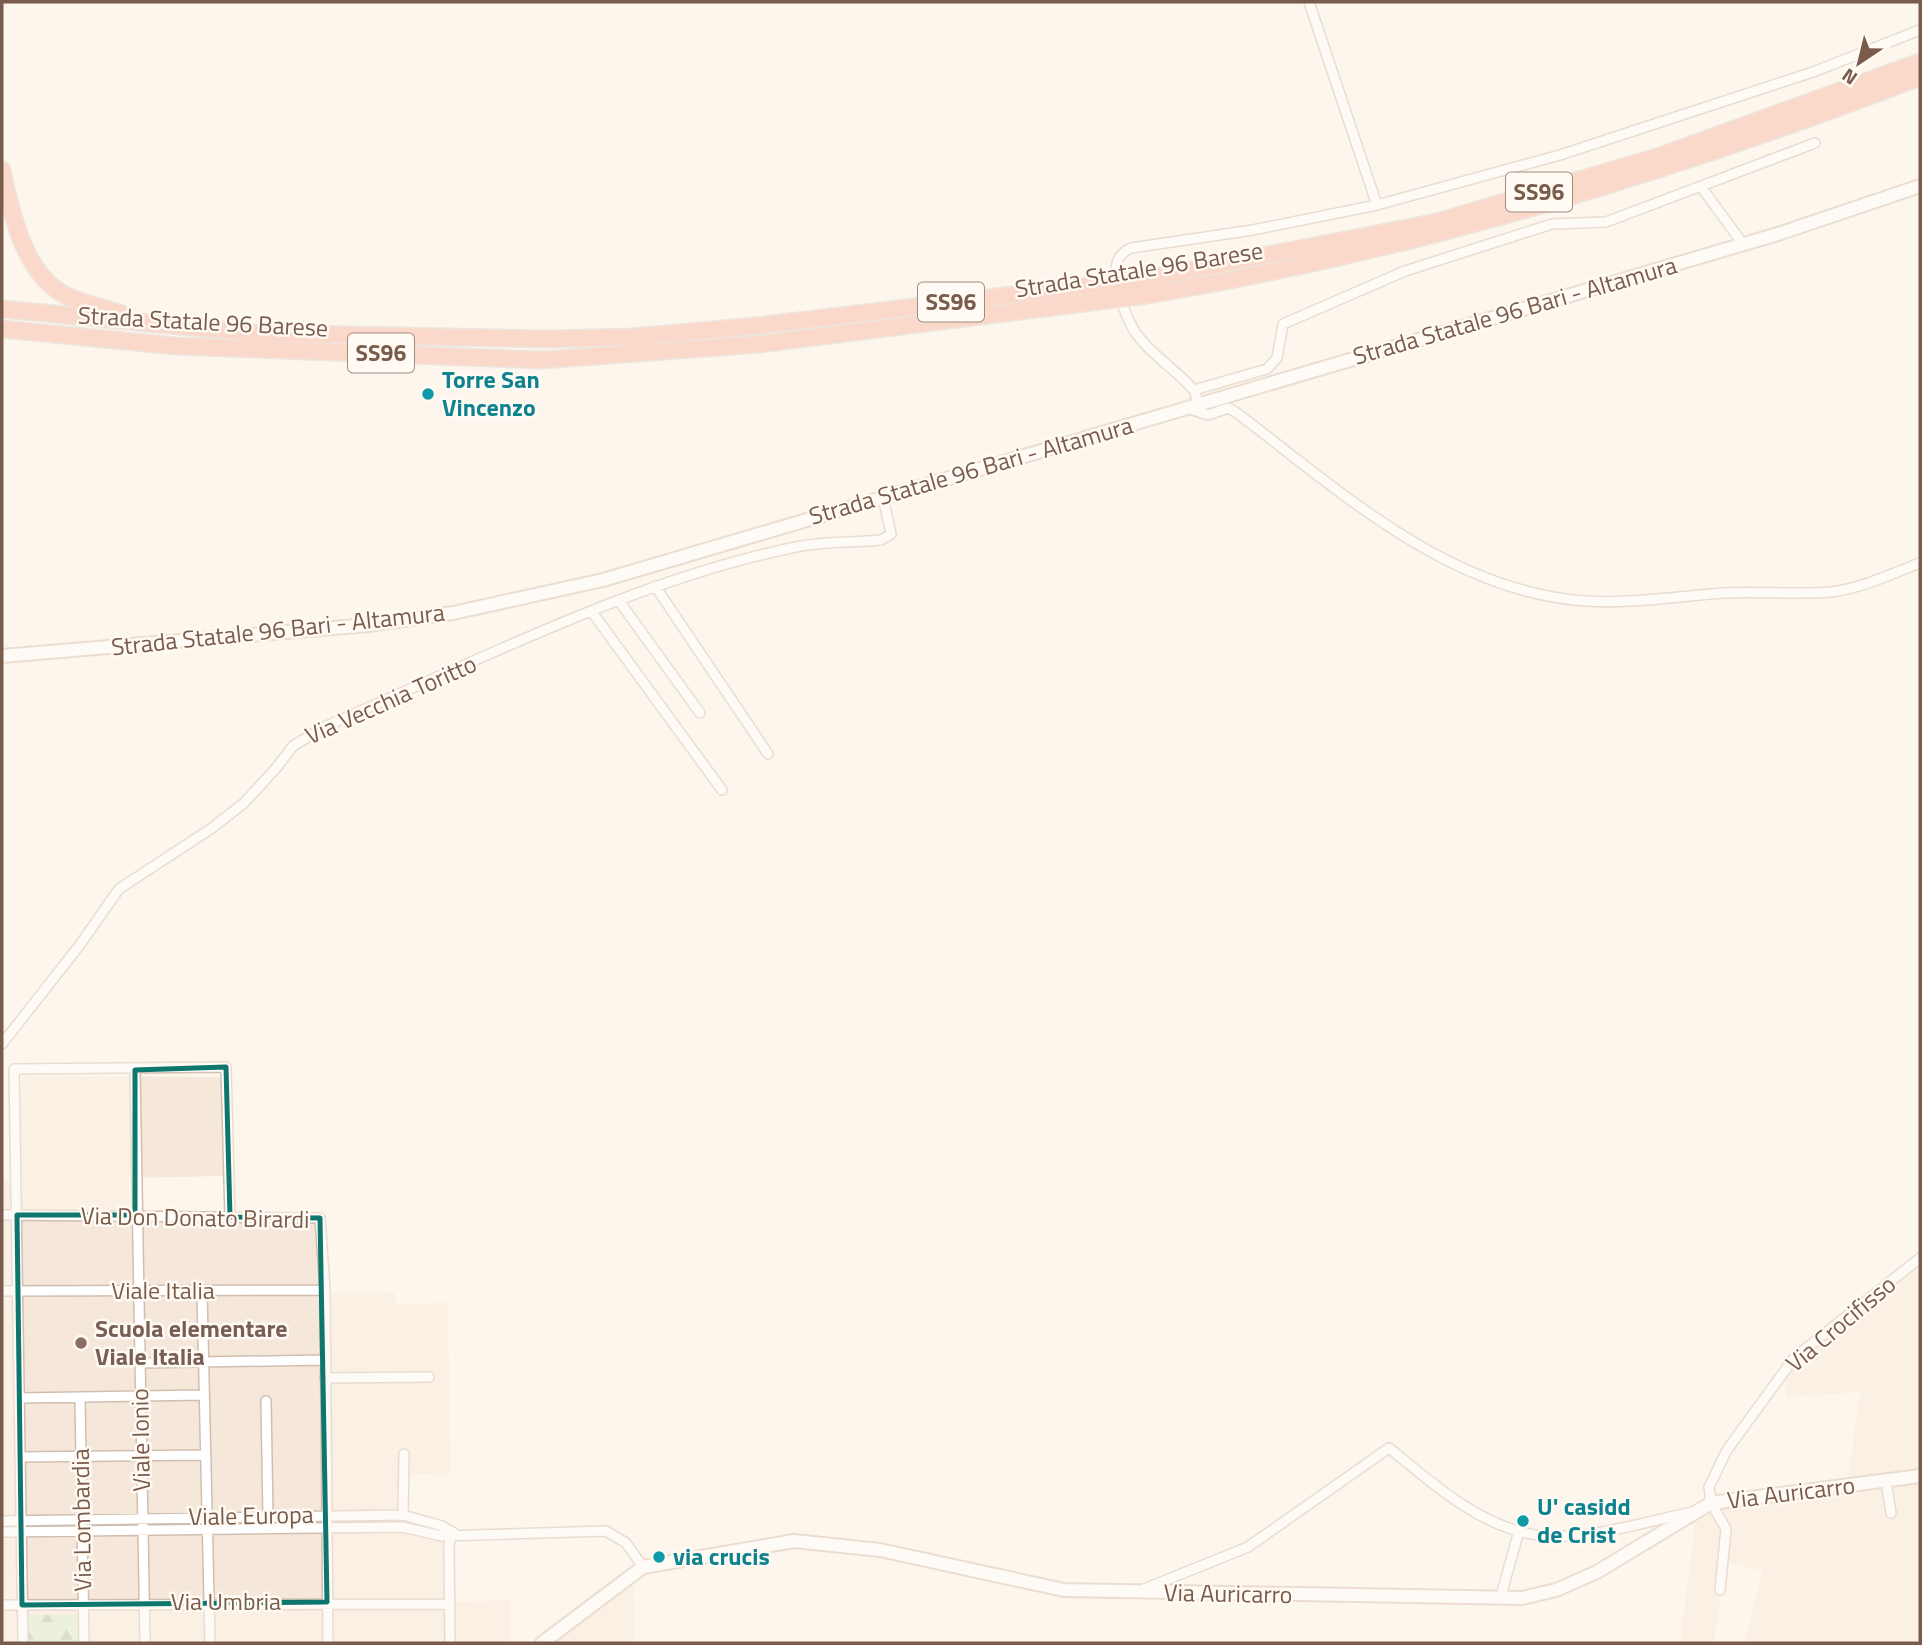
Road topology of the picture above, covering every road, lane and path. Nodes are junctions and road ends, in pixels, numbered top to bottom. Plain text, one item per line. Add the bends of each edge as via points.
1 (1309, 2) edge
2 (1920, 30) edge
3 (1920, 62) edge
4 (1920, 77) edge
5 (1815, 143) dead end
6 (3, 176) edge
7 (1920, 186) edge
8 (1702, 188) junction
9 (1377, 205) junction
10 (2, 207) edge
11 (1743, 244) junction
12 (1146, 287) junction
13 (2, 309) edge
14 (147, 323) junction
15 (2, 329) edge
16 (1194, 390) junction
17 (1193, 406) junction
18 (883, 497) junction
19 (1920, 563) edge
20 (655, 586) junction
21 (619, 601) junction
22 (592, 612) junction
23 (2, 656) edge
24 (700, 713) dead end
25 (768, 754) dead end
26 (722, 790) dead end
27 (2, 1044) edge
28 (135, 1070) junction
29 (2, 1215) edge
30 (17, 1215) junction
31 (135, 1215) junction
32 (230, 1217) junction
33 (1920, 1258) edge
34 (325, 1290) junction
35 (2, 1291) edge
36 (17, 1291) junction
37 (138, 1291) junction
38 (202, 1291) junction
39 (325, 1360) junction
40 (203, 1362) junction
41 (139, 1363) junction
42 (429, 1377) dead end
43 (325, 1378) junction
44 (204, 1395) junction
45 (140, 1397) junction
46 (19, 1398) junction
47 (80, 1398) junction
48 (266, 1401) dead end
49 (404, 1454) dead end
50 (205, 1455) junction
51 (141, 1456) junction
52 (20, 1457) junction
53 (81, 1457) junction
54 (1920, 1476) edge
55 (1886, 1481) junction
56 (1710, 1503) junction
57 (1697, 1511) junction
58 (1891, 1513) dead end
59 (403, 1515) junction
60 (268, 1516) junction
61 (328, 1516) junction
62 (207, 1517) junction
63 (142, 1518) junction
64 (83, 1519) junction
65 (2, 1521) edge
66 (21, 1521) junction
67 (328, 1529) junction
68 (83, 1531) junction
69 (142, 1531) junction
70 (207, 1531) junction
71 (1519, 1531) junction
72 (2, 1532) edge
73 (21, 1532) junction
74 (454, 1534) junction
75 (643, 1567) junction
76 (1720, 1590) dead end
77 (1135, 1592) junction
78 (1500, 1599) junction
79 (209, 1602) junction
80 (327, 1602) junction
81 (144, 1603) junction
82 (84, 1604) junction
83 (450, 1604) junction
84 (2, 1605) edge
85 (22, 1605) junction
86 (23, 1643) edge
87 (85, 1643) edge
88 (145, 1643) edge
89 (210, 1643) edge
90 (328, 1643) edge
91 (450, 1643) edge
92 (542, 1643) edge

1 - 9 street
2 - 9 street via 1813,72 1573,151
3 - 12 highway, Strada Statale 96 Barese / SS96 via 1660,156 1449,218
4 - 12 highway, Strada Statale 96 Barese / SS96 via 1659,172 1508,215 1260,276
5 - 8 street
6 - 10 highway
6 - 14 highway via 28,257 47,282 68,297
7 - 11 street, Strada Statale 96 Bari - Altamura
8 - 11 street
8 - 16 street via 1606,222 1552,224 1405,271 1283,324 1278,358 1267,369
9 - 16 street via 1123,252 1116,272 1130,328
11 - 17 street, Strada Statale 96 Bari - Altamura
12 - 14 highway, Strada Statale 96 Barese / SS96, bridge via 632,337 254,332
12 - 15 highway, Strada Statale 96 Barese / SS96, bridge via 760,344 542,360 176,346
13 - 14 highway, Strada Statale 96 Barese / SS96
16 - 17 street
17 - 18 street, Strada Statale 96 Bari - Altamura
17 - 19 street via 1208,415 1228,408 1237,413 1404,537 1493,579 1542,593 1586,601 1759,591 1829,592
18 - 20 street, Via Vecchia Toritto via 891,534 881,540 799,546
18 - 23 street, Strada Statale 96 Bari - Altamura via 603,580 453,613 368,625
20 - 21 street, Via Vecchia Toritto
20 - 25 street
21 - 22 street, Via Vecchia Toritto
21 - 24 street
22 - 26 street
22 - 27 street, Via Vecchia Toritto via 326,726 293,746 244,803 118,889
28 - 30 street via 14,1069
28 - 31 street, Viale Ionio
28 - 32 street via 226,1067
29 - 30 street, Via Don Donato Birardi
30 - 31 street, Via Don Donato Birardi
30 - 36 street
31 - 32 street, Via Don Donato Birardi
31 - 37 street, Viale Ionio
32 - 34 street, Via Don Donato Birardi via 320,1218
33 - 56 street, Via Crocifisso via 1794,1358 1727,1450 1709,1487
34 - 38 street, Viale Italia
34 - 39 street
35 - 36 street, Viale Italia
36 - 37 street, Viale Italia
36 - 46 street
37 - 38 street, Viale Italia
37 - 41 street, Viale Ionio
38 - 40 street
39 - 40 street
39 - 43 street
40 - 41 street
40 - 44 street
41 - 45 street, Viale Ionio
42 - 43 street
43 - 61 street
44 - 45 street
44 - 50 street
45 - 47 street
45 - 51 street, Viale Ionio
46 - 47 street
46 - 52 street
47 - 53 street, Via Lombardia
48 - 60 street
49 - 59 street
50 - 51 street
50 - 62 street
51 - 53 street
51 - 63 street, Viale Ionio
52 - 53 street
52 - 66 street
53 - 64 street, Via Lombardia
54 - 55 street, Via Auricarro
55 - 56 street, Via Auricarro
55 - 58 street
56 - 57 street, Via Auricarro
56 - 76 street via 1726,1529
57 - 71 street via 1587,1535
57 - 78 street, Via Auricarro via 1597,1572 1556,1590
59 - 61 street, Viale Europa
59 - 74 street, Viale Europa
60 - 61 street, Viale Europa
60 - 62 street, Viale Europa
61 - 67 street
62 - 63 street, Viale Europa
62 - 70 street
63 - 64 street, Viale Europa
63 - 69 street, Viale Ionio
64 - 66 street, Viale Europa
64 - 68 street, Via Lombardia
65 - 66 street, Viale Europa
66 - 73 street
67 - 70 street, Viale Europa
67 - 74 street, Viale Europa via 402,1527 442,1536
67 - 80 street
68 - 69 street, Viale Europa
68 - 73 street, Viale Europa
68 - 82 street, Via Lombardia
69 - 70 street, Viale Europa
69 - 81 street, Viale Ionio
70 - 79 street
71 - 77 street via 1475,1513 1389,1448 1248,1547
71 - 78 street
72 - 73 street, Viale Europa
73 - 85 street
74 - 75 street, Viale Europa via 606,1531 626,1543
74 - 83 street via 449,1543
75 - 77 street, Via Auricarro via 794,1541 824,1542 1064,1590
75 - 92 street, Via Auricarro
77 - 78 street, Via Auricarro
79 - 80 street, Via Umbria
79 - 81 street, Via Umbria
79 - 89 street
80 - 83 street, Via Umbria
80 - 90 street
81 - 82 street, Via Umbria
81 - 88 street, Viale Ionio
82 - 85 street, Via Umbria
82 - 87 street, Via Lombardia
83 - 91 street
84 - 85 street, Via Umbria
85 - 86 street

